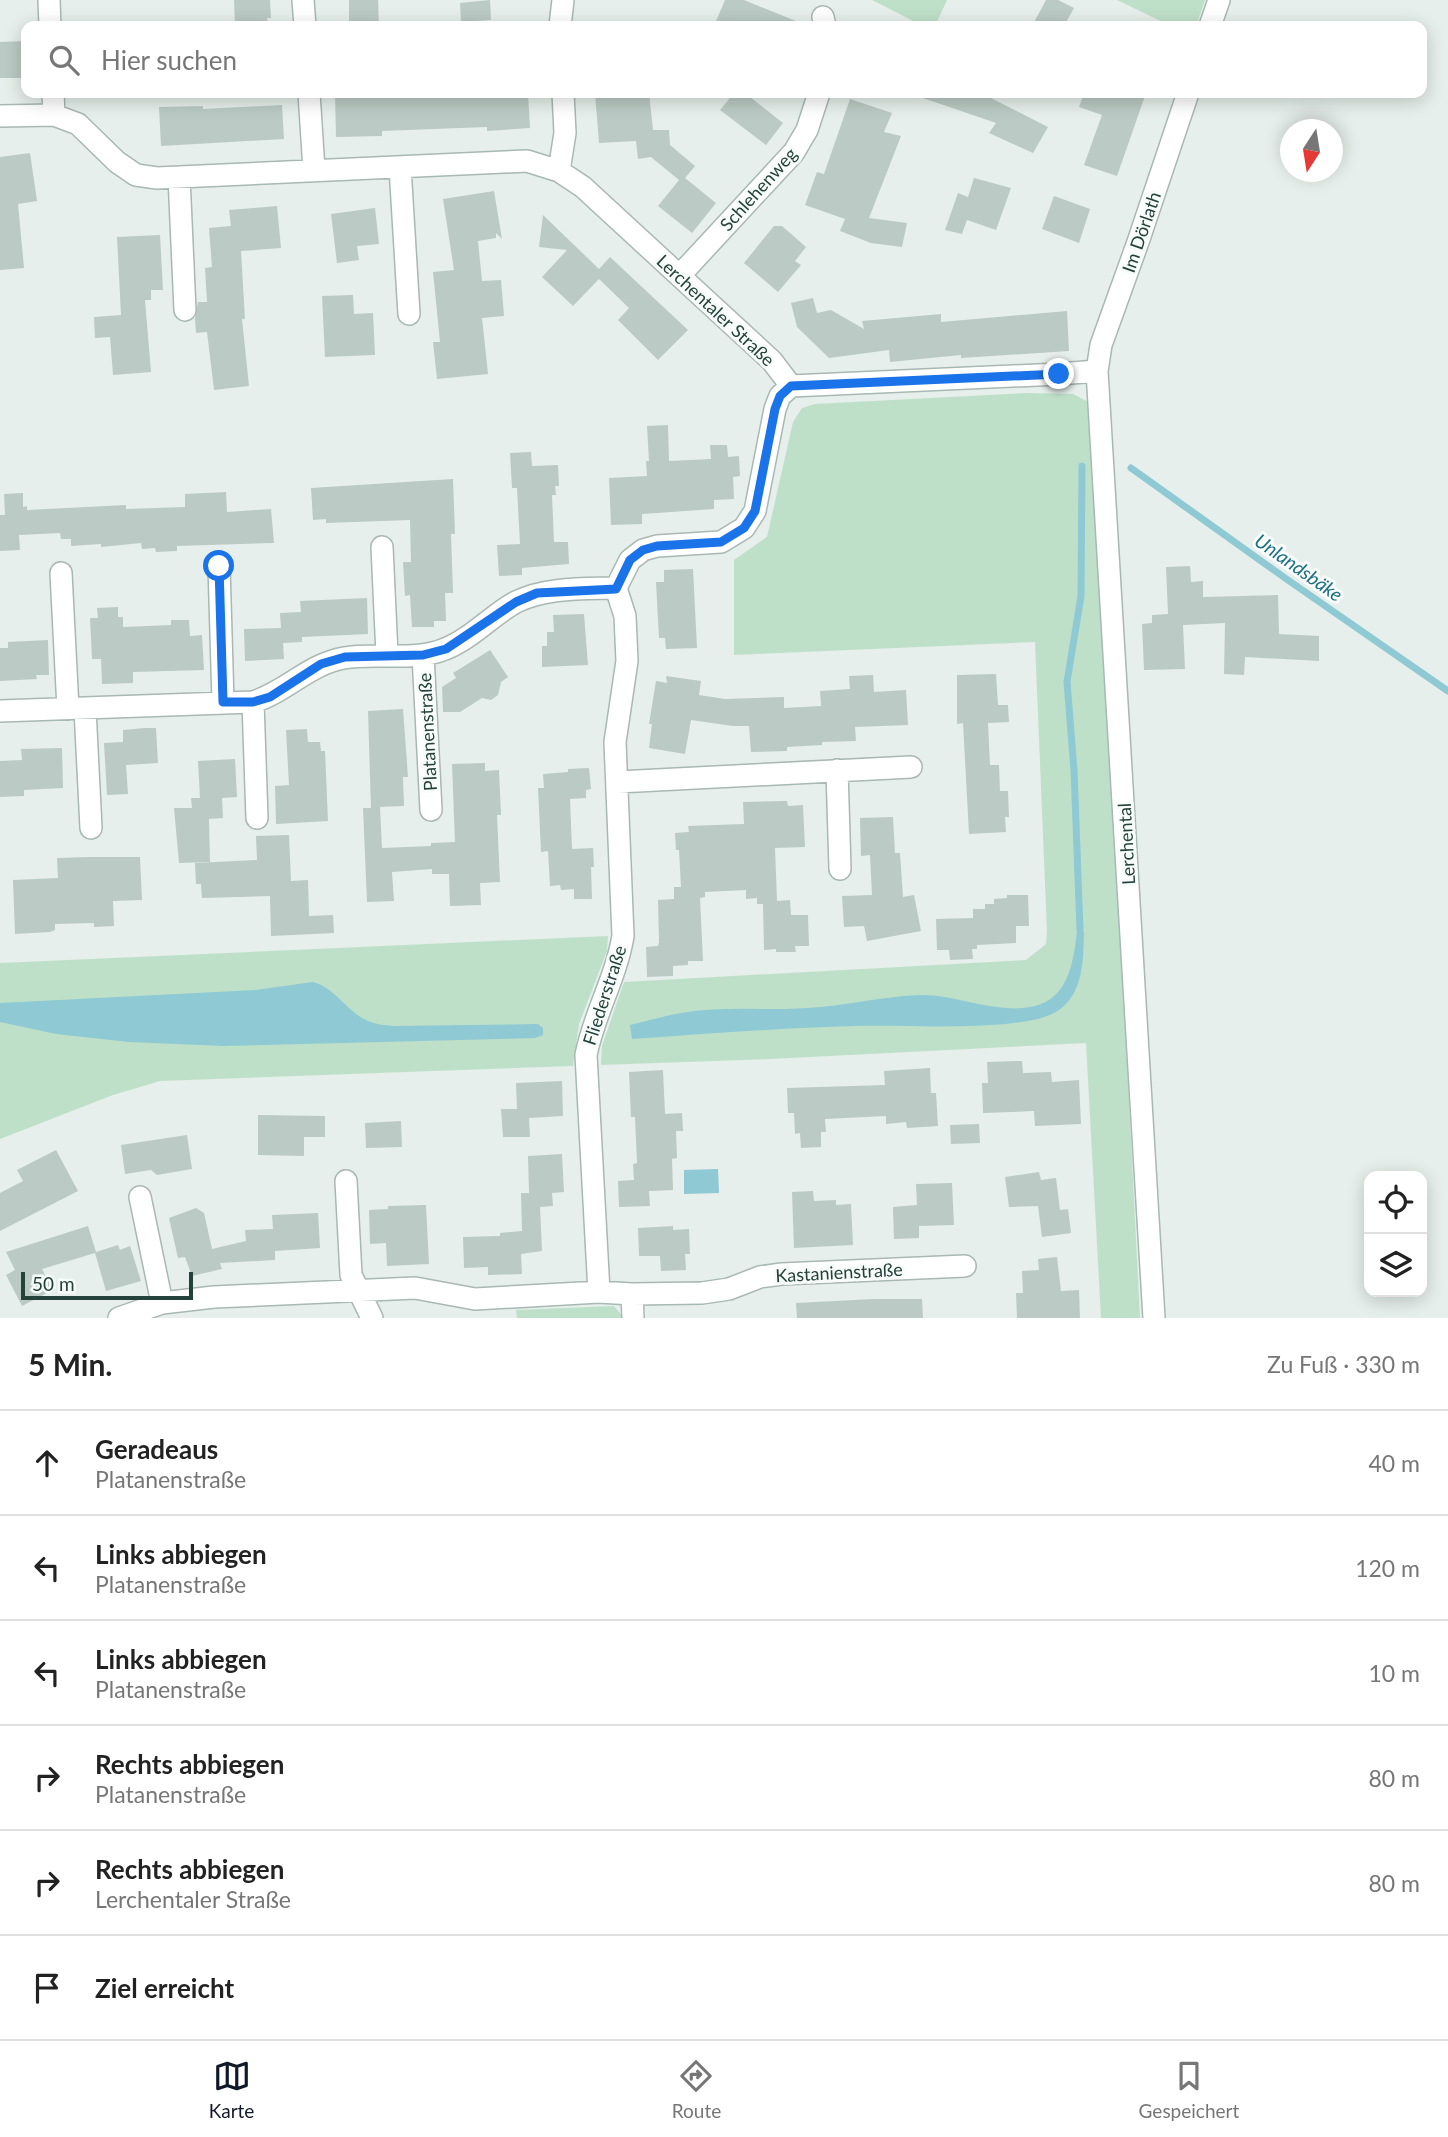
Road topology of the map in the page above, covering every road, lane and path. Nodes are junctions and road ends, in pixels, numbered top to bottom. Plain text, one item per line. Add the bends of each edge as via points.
1 (49, 0) edge
2 (303, 0) edge
3 (563, 0) edge
4 (1219, 0) edge
5 (50, 21) edge
6 (305, 21) edge
7 (561, 21) edge
8 (1212, 21) edge
9 (53, 98) edge
10 (309, 98) edge
11 (563, 98) edge
12 (817, 98) edge
13 (1186, 98) edge
14 (54, 115) junction
15 (0, 116) edge
16 (400, 167) junction
17 (314, 170) junction
18 (559, 171) junction
19 (179, 177) junction
20 (680, 275) junction
21 (185, 310) dead end
22 (410, 314) dead end
23 (1097, 371) junction
24 (791, 386) junction
25 (382, 547) dead end
26 (219, 566) dead end
27 (61, 573) dead end
28 (616, 589) junction
29 (387, 655) junction
30 (423, 655) junction
31 (223, 702) junction
32 (253, 702) junction
33 (76, 709) junction
34 (0, 711) edge
35 (911, 767) dead end
36 (837, 770) junction
37 (618, 782) junction
38 (430, 810) dead end
39 (257, 818) dead end
40 (91, 828) dead end
41 (840, 869) dead end
42 (346, 1181) dead end
43 (140, 1198) dead end
44 (965, 1266) dead end
45 (361, 1291) junction
46 (599, 1292) junction
47 (632, 1294) junction
48 (162, 1303) junction
49 (119, 1318) edge
50 (372, 1318) edge
51 (633, 1318) edge
52 (1154, 1318) edge

1 - 5 street
2 - 6 street
3 - 7 street
4 - 8 street
9 - 14 street
10 - 17 street
11 - 18 street via 565,132
12 - 20 street, Schlehenweg via 794,152
13 - 23 street, Im Dörlath via 1101,345
14 - 15 street, Lerchentaler Straße
14 - 19 street, Lerchentaler Straße via 78,124 136,175
16 - 17 street, Lerchentaler Straße
16 - 18 street, Lerchentaler Straße via 527,162
16 - 22 street
17 - 19 street, Lerchentaler Straße
18 - 20 street, Lerchentaler Straße via 583,187
19 - 21 street
20 - 24 street, Lerchentaler Straße via 772,361
23 - 24 street
23 - 52 street, Lerchental
24 - 28 street via 775,409 755,511 744,528 721,542 643,550 630,560
25 - 29 street
26 - 31 street
27 - 33 street
28 - 30 street, Platanenstraße via 537,593 446,649
28 - 37 street, Fliederstraße via 625,616 627,661 615,742
29 - 30 street, Platanenstraße
29 - 32 street, Platanenstraße via 345,657 321,664 270,697
30 - 38 street, Platanenstraße
31 - 32 street, Platanenstraße
31 - 33 street, Platanenstraße
32 - 39 street
33 - 34 street, Platanenstraße
33 - 40 street
35 - 36 street
36 - 37 street
36 - 41 street
37 - 46 street, Fliederstraße via 623,936 586,1055
42 - 45 street via 351,1275
43 - 48 street
44 - 47 street, Kastanienstraße via 782,1274 702,1293
45 - 46 street, Kastanienstraße via 415,1288 475,1299
45 - 48 street, Kastanienstraße
45 - 50 street
46 - 47 street, Kastanienstraße
47 - 51 street
48 - 49 street, Kastanienstraße

